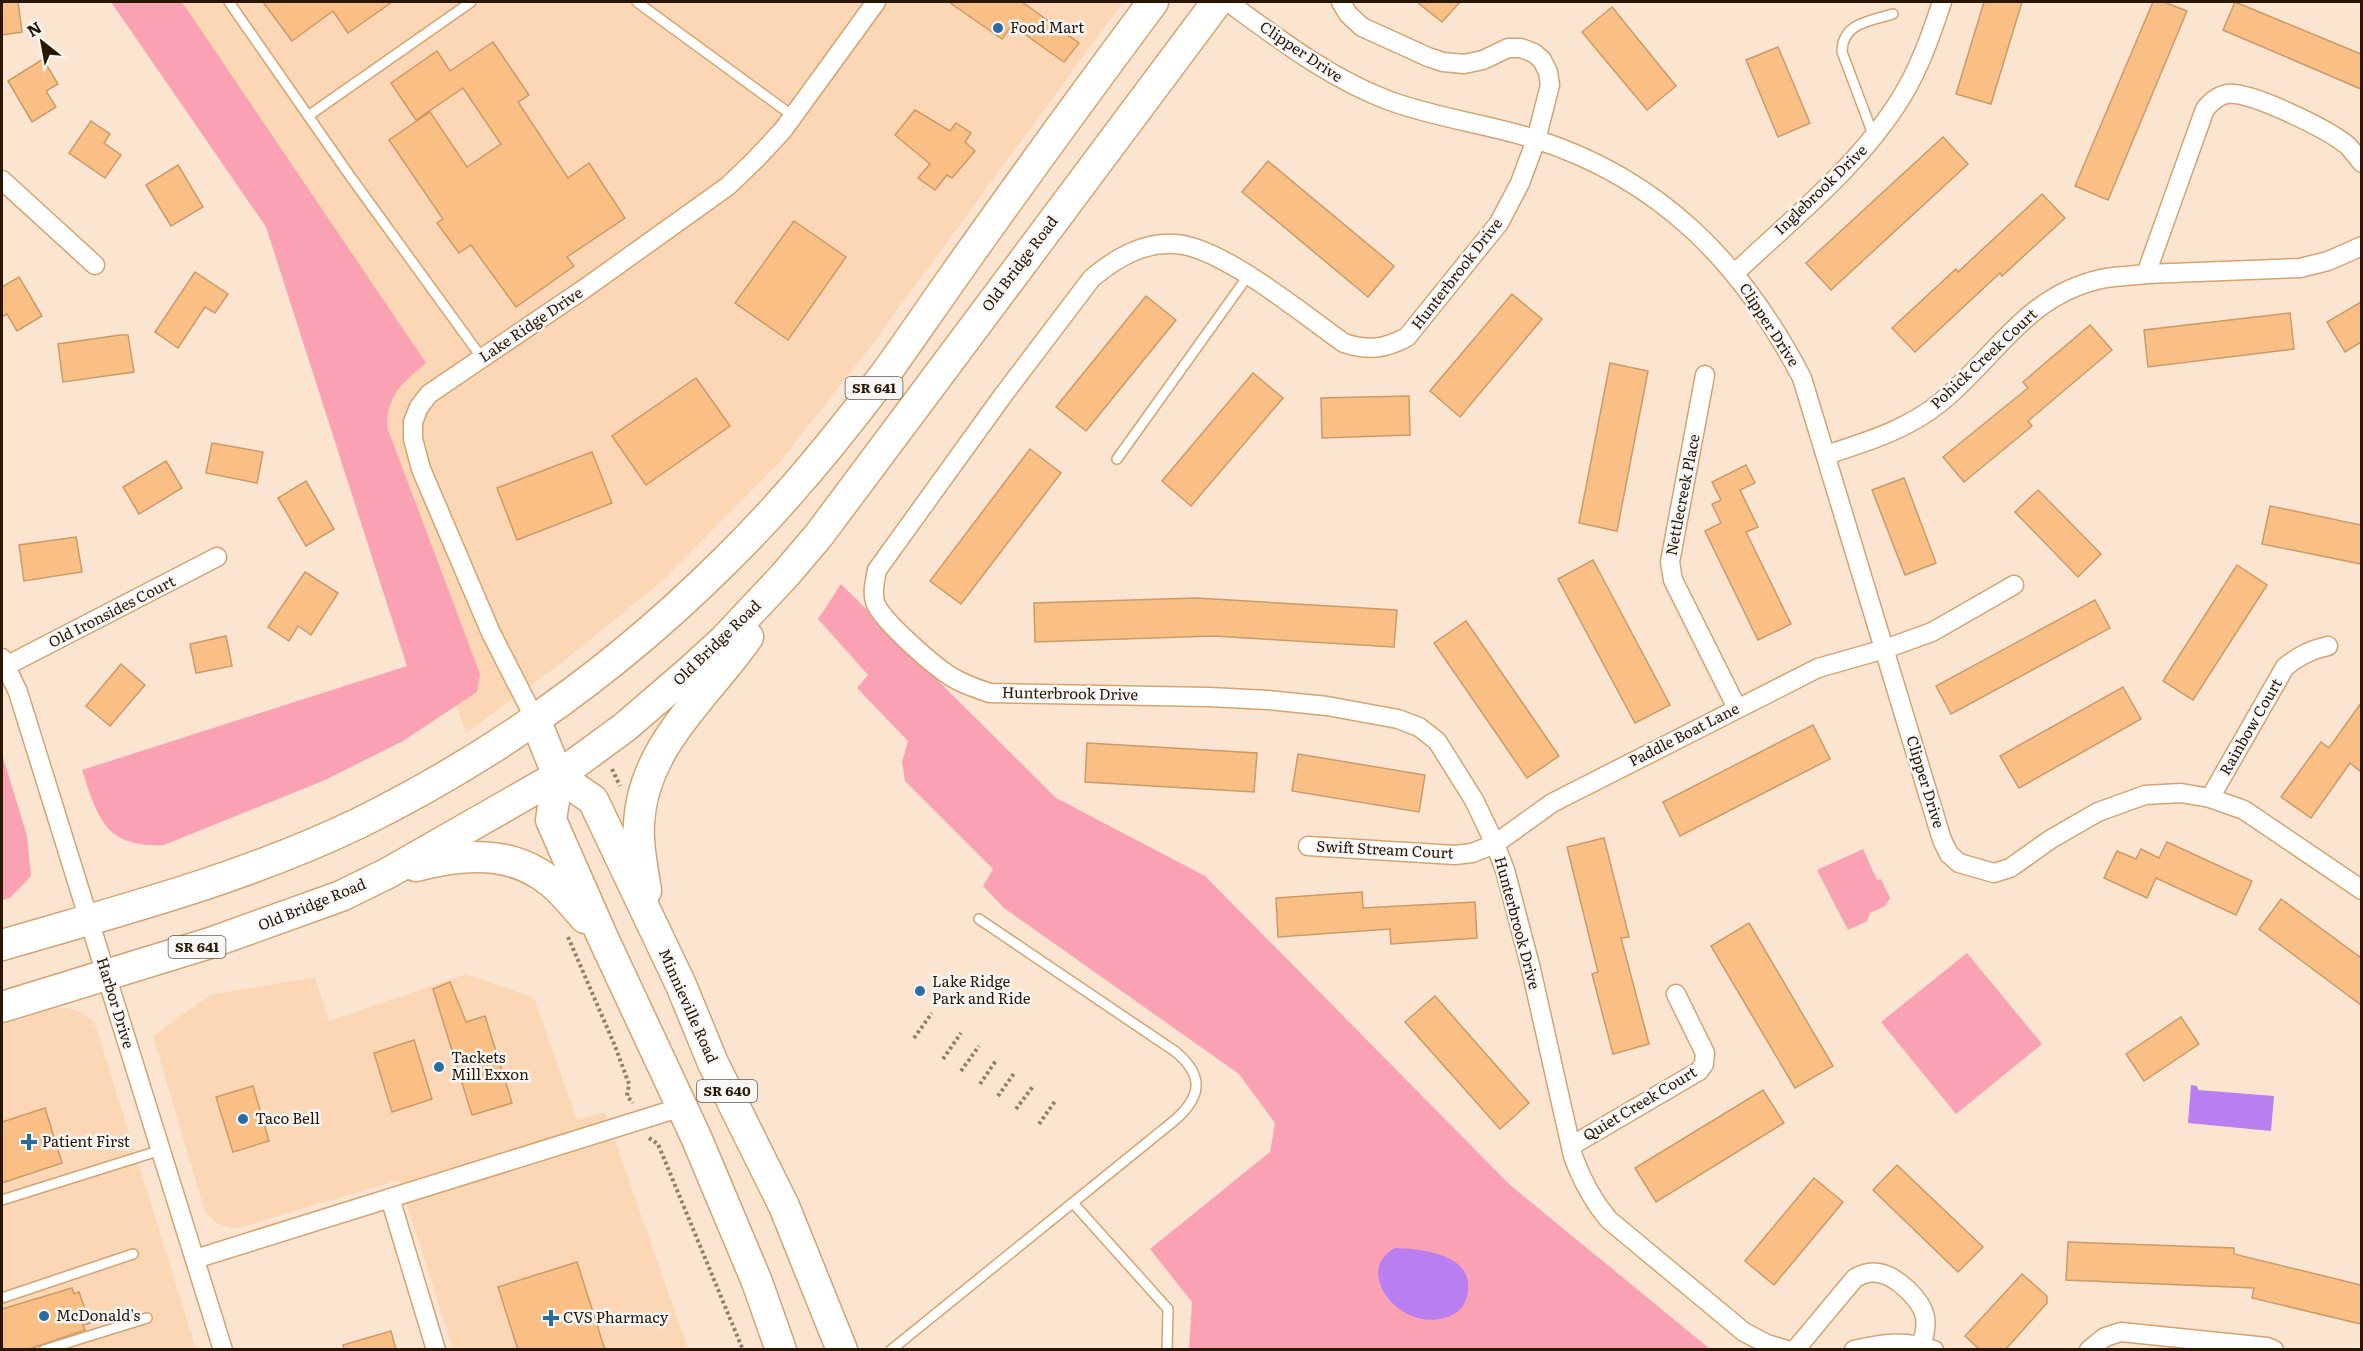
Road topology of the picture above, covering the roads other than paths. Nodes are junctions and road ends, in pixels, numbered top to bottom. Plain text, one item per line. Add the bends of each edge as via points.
1 (229, 2) edge
2 (471, 2) edge
3 (637, 2) edge
4 (876, 2) edge
5 (1153, 2) edge
6 (1217, 2) edge
7 (1228, 2) edge
8 (1341, 2) edge
9 (1942, 2) edge
10 (1893, 14) dead end
11 (308, 116) junction
12 (793, 116) junction
13 (1874, 137) junction
14 (1536, 140) junction
15 (2361, 163) edge
16 (2, 180) edge
17 (2361, 246) edge
18 (95, 265) dead end
19 (1735, 273) junction
20 (2146, 274) junction
21 (1248, 276) junction
22 (482, 358) junction
23 (1705, 375) dead end
24 (1826, 455) junction
25 (1117, 459) dead end
26 (217, 557) dead end
27 (785, 575) junction
28 (2014, 585) dead end
29 (2328, 646) dead end
30 (1885, 649) junction
31 (4, 662) edge
32 (1737, 708) junction
33 (535, 719) junction
34 (558, 776) junction
35 (2210, 798) junction
36 (1495, 844) junction
37 (1308, 846) dead end
38 (388, 873) junction
39 (2361, 890) edge
40 (89, 920) junction
41 (979, 920) dead end
42 (652, 924) junction
43 (603, 938) junction
44 (2, 945) edge
45 (106, 975) junction
46 (1676, 994) dead end
47 (2, 1007) edge
48 (682, 1107) junction
49 (1571, 1146) junction
50 (161, 1150) junction
51 (390, 1198) junction
52 (2, 1200) edge
53 (1073, 1203) junction
54 (133, 1254) dead end
55 (195, 1259) junction
56 (2, 1298) edge
57 (147, 1318) dead end
58 (1927, 1348) edge
59 (44, 1350) edge
60 (223, 1350) edge
61 (436, 1350) edge
62 (781, 1350) edge
63 (842, 1350) edge
64 (891, 1350) edge
65 (1167, 1350) edge
66 (1787, 1350) edge
67 (1795, 1350) edge
68 (1854, 1350) edge
69 (2089, 1350) edge
70 (2274, 1350) edge

1 - 11 lane
2 - 11 lane
3 - 12 lane
4 - 12 street, Lake Ridge Drive
5 - 33 main road, SR 641 via 883,377 793,487 669,615
6 - 27 main road, Old Bridge Road / SR 641 via 819,535
7 - 14 street, Clipper Drive via 1307,59 1347,82 1412,108
8 - 14 street, Hunterbrook Drive via 1362,27 1443,62 1464,64 1483,60 1508,48 1534,53 1548,72 1550,85
9 - 13 street, Inglebrook Drive via 1928,46
10 - 13 lane via 1856,25 1842,43
11 - 22 lane
12 - 22 street, Lake Ridge Drive via 728,186
13 - 19 street, Inglebrook Drive
14 - 19 street, Clipper Drive via 1605,169 1651,195 1697,233
14 - 21 street, Hunterbrook Drive via 1499,223 1419,324 1391,346 1361,349 1344,343
15 - 20 street via 2347,146 2281,109 2236,94 2213,99 2205,109
16 - 18 street
17 - 20 street, Pohick Creek Court via 2300,268
19 - 24 street, Clipper Drive via 1783,342 1802,378
20 - 24 street, Pohick Creek Court via 2102,279 2046,301 1940,403 1888,435
21 - 25 lane
21 - 36 street, Hunterbrook Drive via 1208,253 1169,244 1127,253 1092,278 877,570 875,603 883,617 946,674 990,693 1268,700 1327,706 1398,719 1419,727 1437,741 1474,800
22 - 33 street, Lake Ridge Drive via 429,394 413,422 412,439 491,633
23 - 32 street, Nettlecreek Place via 1670,562 1673,580
24 - 30 street, Clipper Drive
26 - 31 street, Old Ironsides Court
27 - 34 main road, Old Bridge Road / SR 641 via 690,671 625,727
27 - 42 main road via 744,642 676,727 651,772 639,825
28 - 30 street, Paddle Boat Lane via 1932,632
29 - 35 street, Rainbow Court via 2300,655 2285,667
30 - 32 street, Paddle Boat Lane via 1818,668
30 - 35 street, Clipper Drive via 1942,840 1959,863 1994,873 2010,868 2098,812 2145,795 2181,793
31 - 40 street, Harbor Drive via 18,692
32 - 36 street, Paddle Boat Lane via 1552,803
33 - 34 main road
33 - 40 main road, SR 641 via 414,794 347,828 212,883
34 - 38 main road, Old Bridge Road / SR 641
34 - 42 main road, Minnieville Road / SR 640 via 593,800
34 - 43 main road, SR 640 via 551,820
35 - 39 street via 2244,810
36 - 37 street, Swift Stream Court via 1455,855
36 - 49 street, Hunterbrook Drive via 1531,969
38 - 43 main road via 465,857 519,864 539,873 557,888
38 - 45 main road, Old Bridge Road / SR 641 via 272,922
40 - 44 main road, SR 641
40 - 45 street, Harbor Drive
41 - 53 lane via 1176,1052 1194,1075 1196,1093 1190,1106
42 - 63 main road, Minnieville Road / SR 640 via 713,1063 784,1206
43 - 48 main road, SR 640
45 - 47 main road, Old Bridge Road / SR 641
45 - 50 street, Harbor Drive
46 - 49 street, Quiet Creek Court via 1705,1053 1704,1064 1699,1071
48 - 51 street
48 - 62 main road, SR 640 via 757,1282
49 - 66 street, Hunterbrook Drive via 1582,1181 1609,1220 1744,1332
50 - 52 lane
50 - 55 street, Harbor Drive
51 - 55 street
51 - 61 street
53 - 64 lane
53 - 65 lane via 1168,1309
54 - 56 lane
55 - 60 street, Harbor Drive
57 - 59 lane
58 - 67 street via 1925,1318 1919,1301 1893,1279 1877,1272 1855,1278
58 - 68 street via 1882,1343
69 - 70 street via 2105,1336 2121,1332

